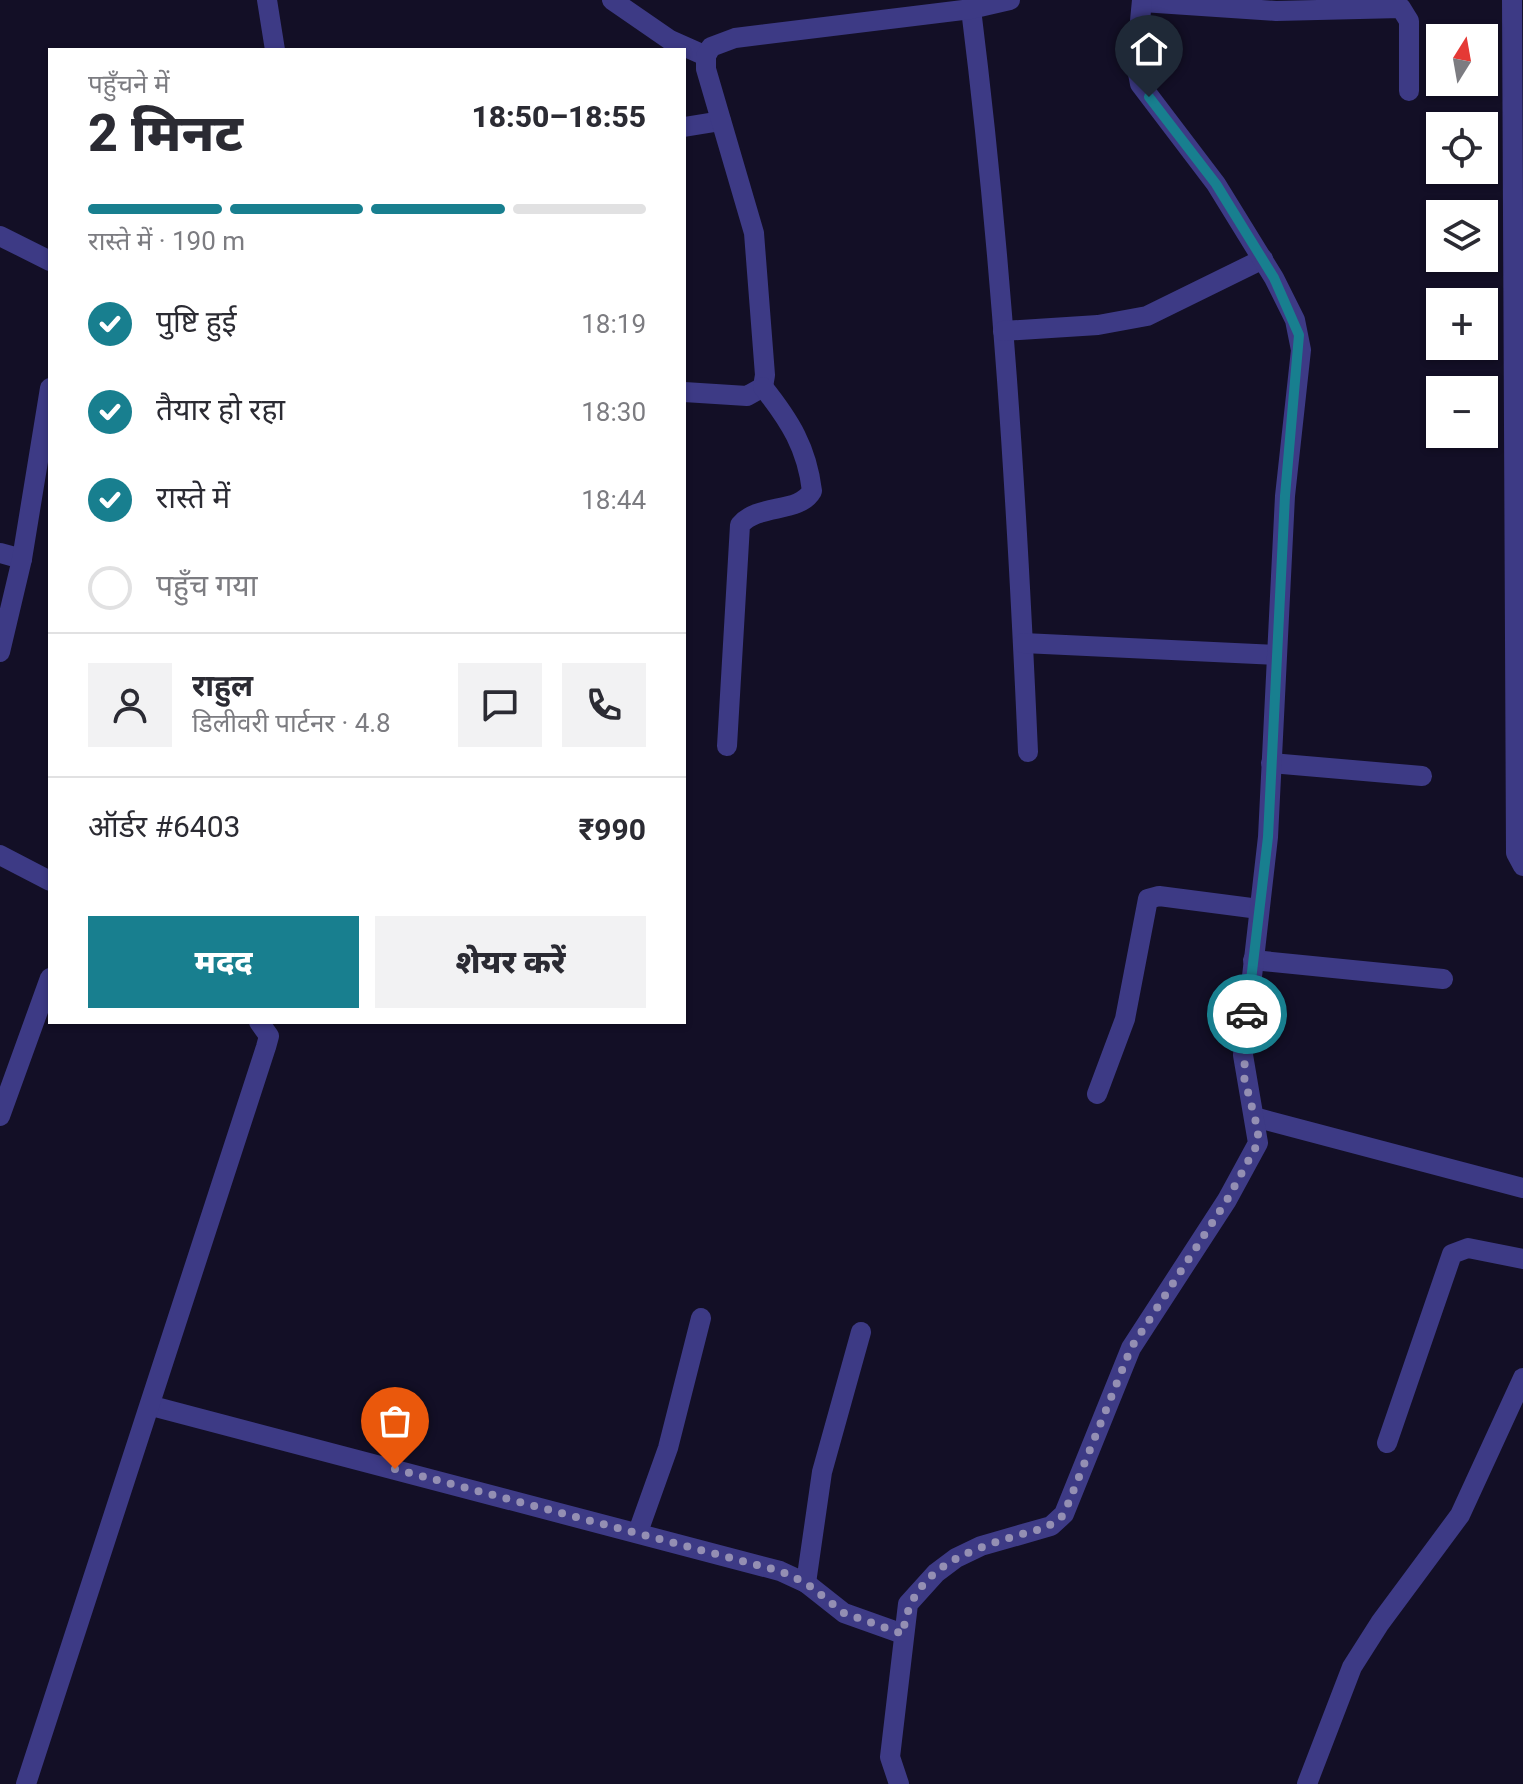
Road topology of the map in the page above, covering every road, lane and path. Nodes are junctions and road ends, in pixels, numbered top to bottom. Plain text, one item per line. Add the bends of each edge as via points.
1 (267, 0) edge
2 (612, 0) edge
3 (1010, 0) edge
4 (1512, 0) edge
5 (1142, 1) edge
6 (971, 9) junction
7 (275, 48) edge
8 (706, 56) junction
9 (1409, 91) dead end
10 (721, 121) junction
11 (686, 127) edge
12 (1519, 197) edge
13 (1, 237) edge
14 (1263, 259) junction
15 (48, 260) edge
16 (1003, 331) junction
17 (763, 387) junction
18 (686, 392) edge
19 (48, 400) edge
20 (0, 553) edge
21 (22, 559) junction
22 (1518, 636) edge
23 (1023, 643) junction
24 (0, 652) edge
25 (1276, 655) junction
26 (727, 746) dead end
27 (1028, 752) dead end
28 (1271, 763) junction
29 (1422, 776) dead end
30 (0, 855) edge
31 (1523, 866) edge
32 (48, 880) edge
33 (1259, 909) junction
34 (1253, 960) junction
35 (1443, 979) dead end
36 (48, 984) edge
37 (264, 1024) edge
38 (1097, 1094) dead end
39 (0, 1116) edge
40 (1254, 1117) junction
41 (1523, 1188) edge
42 (1523, 1259) edge
43 (701, 1318) dead end
44 (861, 1332) dead end
45 (1523, 1378) edge
46 (152, 1406) junction
47 (1387, 1443) dead end
48 (638, 1532) junction
49 (806, 1583) junction
50 (903, 1634) junction
51 (26, 1784) edge
52 (899, 1784) edge
53 (1307, 1784) edge

1 - 7 street
2 - 8 street via 670,40
3 - 6 street
4 - 12 street
5 - 9 street via 1276,11 1401,8 1409,21
5 - 14 street via 1136,63 1140,84 1216,184
6 - 8 street via 735,38 717,43
6 - 16 street via 993,187
8 - 10 street
10 - 11 street
10 - 17 street via 754,233
12 - 22 street
13 - 15 street
14 - 16 street via 1147,316
14 - 25 street via 1295,320 1301,350 1285,496
16 - 23 street
17 - 18 street via 747,396
17 - 26 street via 796,430 812,491 805,501 751,513 740,525
19 - 21 street
20 - 21 street
21 - 24 street
22 - 31 street via 1516,853
23 - 25 street
23 - 27 street
25 - 28 street
28 - 29 street
28 - 33 street
30 - 32 street
33 - 34 street
33 - 38 street via 1148,899 1125,1019
34 - 35 street
34 - 40 street via 1243,1055
36 - 39 street
37 - 46 street via 266,1047
40 - 41 street
40 - 50 street via 1258,1143 1253,1156 1131,1348 1064,1514 1051,1526 956,1558 914,1595
42 - 47 street via 1468,1248 1452,1254
43 - 48 street via 668,1448
44 - 49 street via 825,1460
45 - 53 street via 1460,1515 1352,1667
46 - 48 street
46 - 51 street
48 - 49 street
49 - 50 street via 844,1613
50 - 52 street via 890,1757

